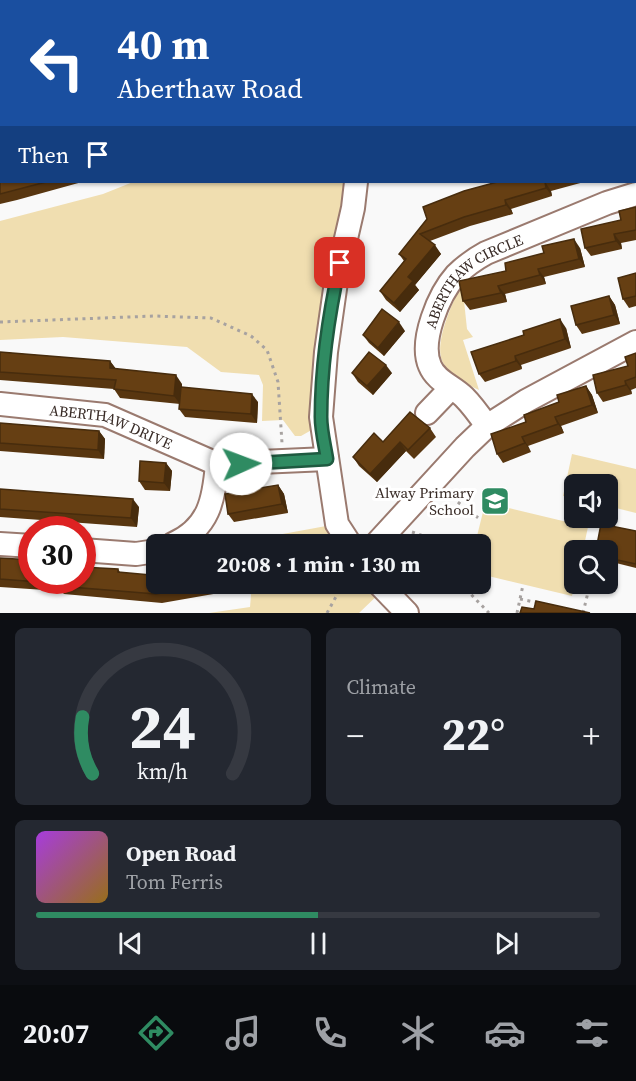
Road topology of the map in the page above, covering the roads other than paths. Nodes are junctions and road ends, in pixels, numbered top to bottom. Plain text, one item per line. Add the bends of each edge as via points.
1 (356, 183) edge
2 (636, 194) edge
3 (636, 342) edge
4 (451, 388) junction
5 (0, 404) edge
6 (427, 413) dead end
7 (487, 426) junction
8 (327, 459) junction
9 (217, 464) junction
10 (190, 534) edge
11 (344, 534) edge
12 (385, 534) edge
13 (0, 544) edge
14 (18, 545) edge
15 (96, 551) edge
16 (146, 552) edge
17 (389, 594) edge
18 (407, 613) edge

1 - 8 street via 326,352 321,417
2 - 4 street, ABERTHAW CIRCLE via 486,253 455,277 429,329 426,346 430,367
3 - 7 street
4 - 6 street
4 - 7 street, ABERTHAW CIRCLE via 462,395
5 - 9 street, ABERTHAW DRIVE via 105,415
7 - 12 street
8 - 9 street, ABERTHAW DRIVE
8 - 11 street via 337,524
9 - 10 street via 213,497 203,521
13 - 14 street
15 - 16 street
17 - 18 street

